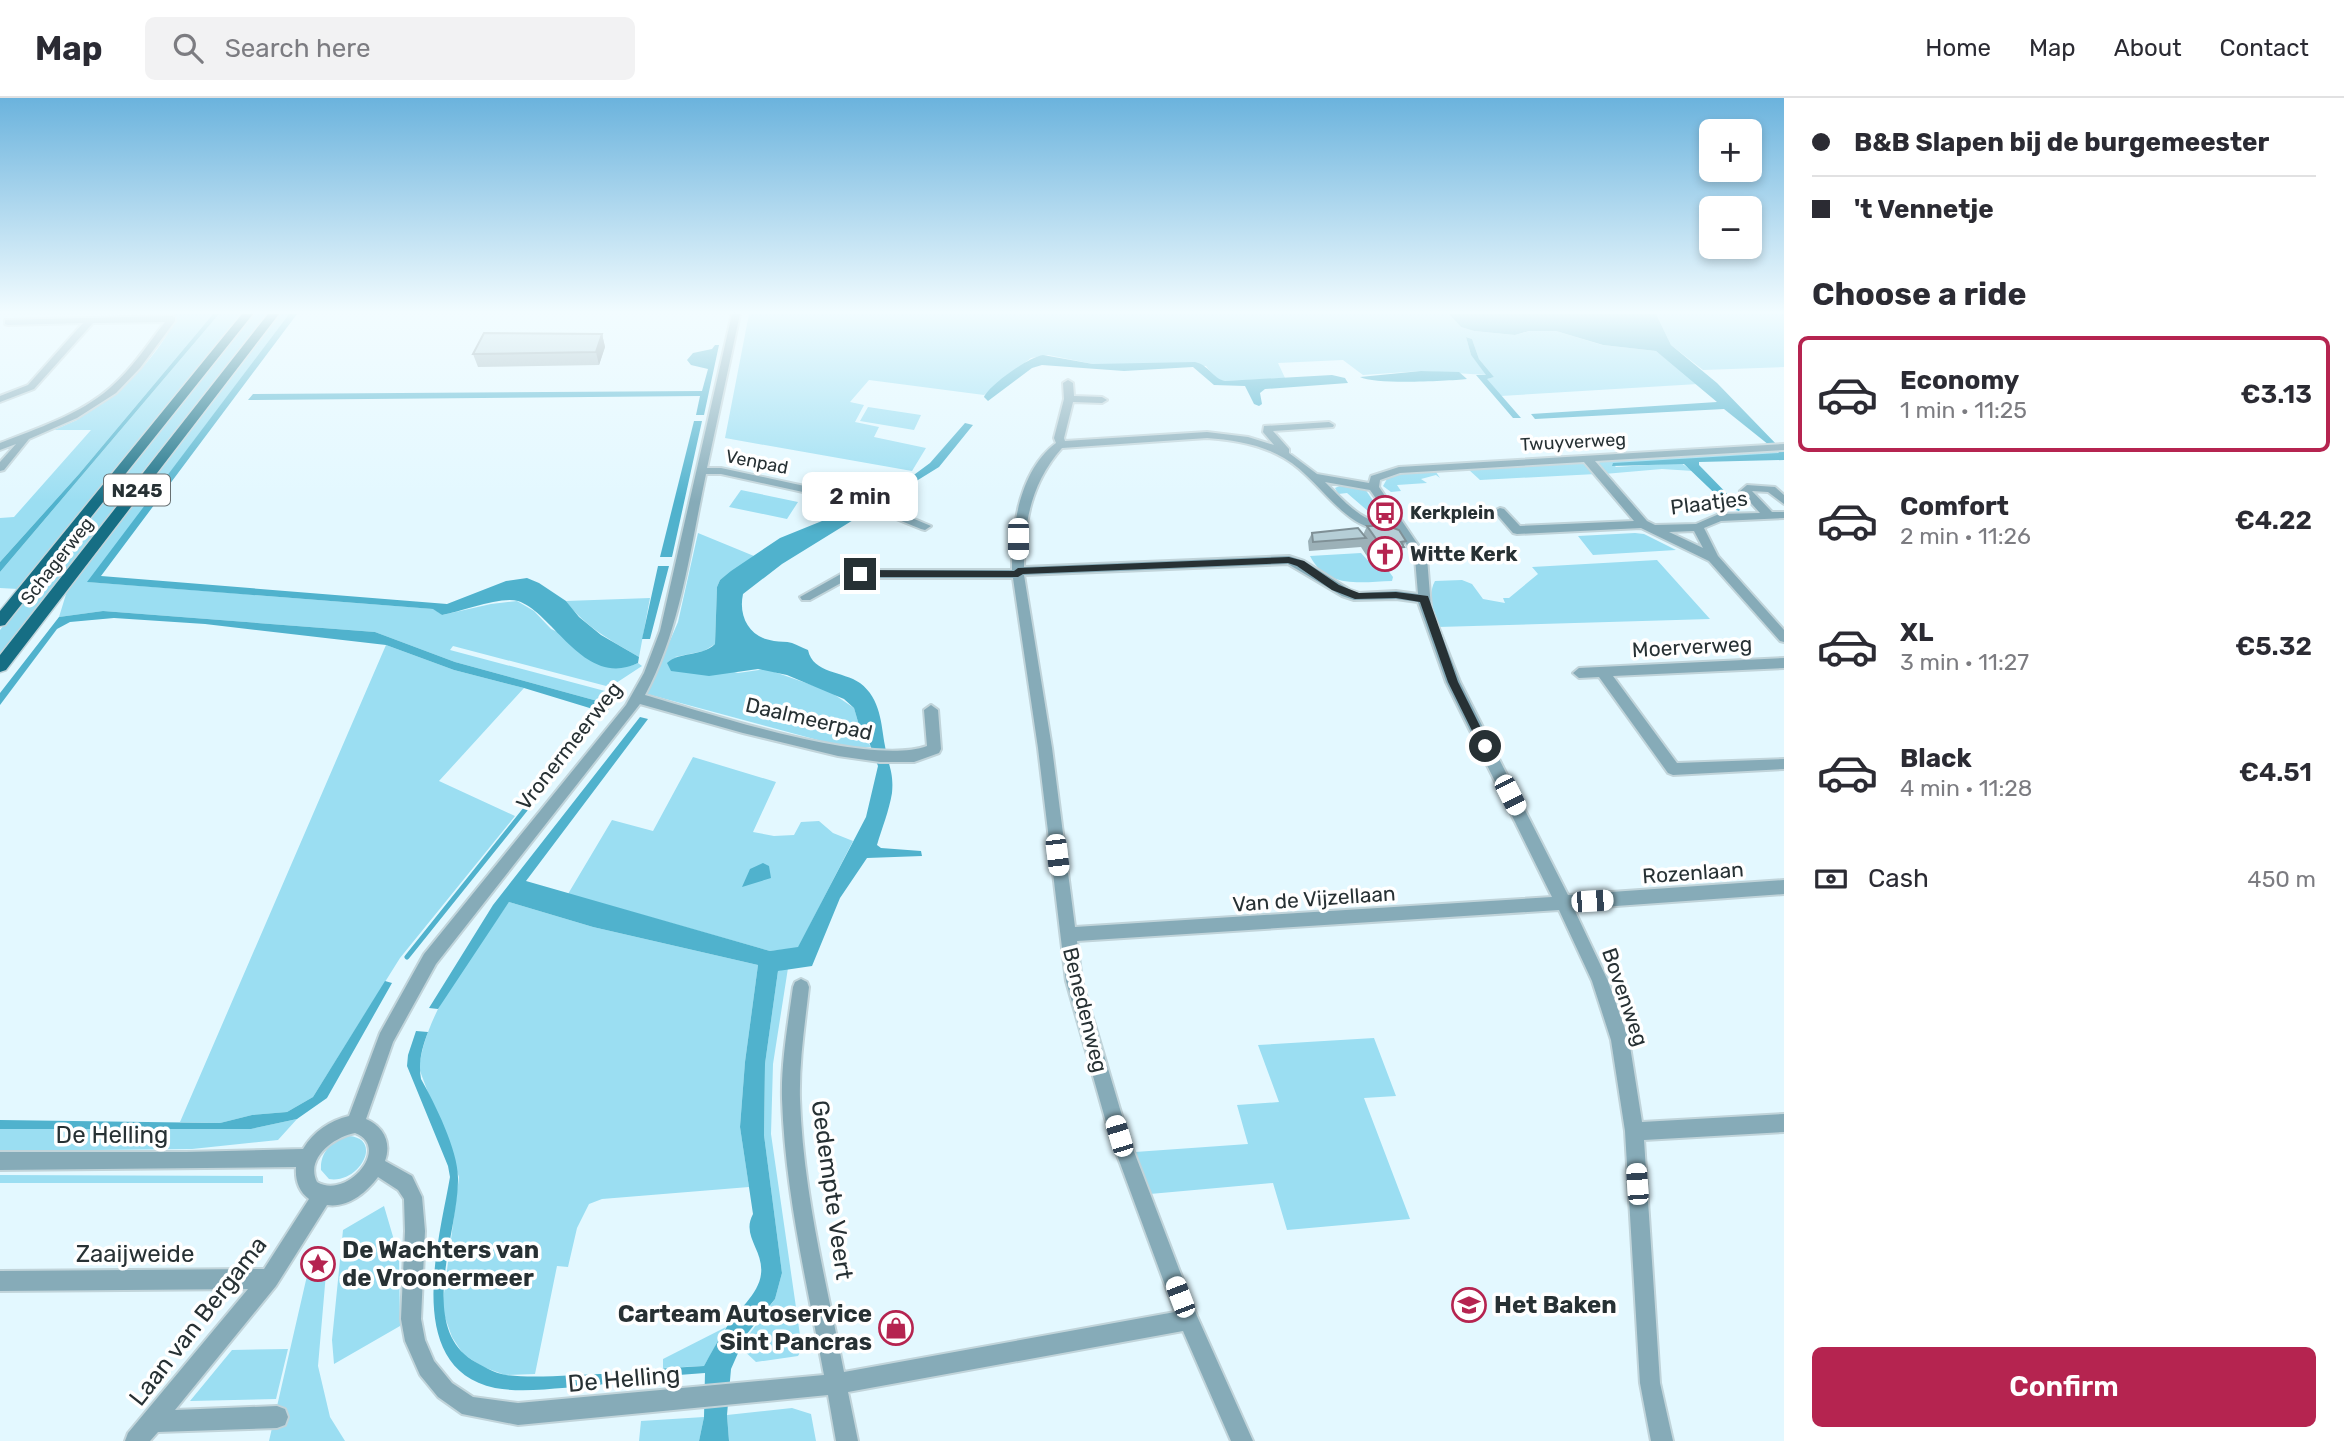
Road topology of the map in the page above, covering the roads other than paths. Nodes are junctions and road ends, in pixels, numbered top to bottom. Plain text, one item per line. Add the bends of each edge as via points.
1 (41, 377) edge
2 (129, 377) edge
3 (197, 377) edge
4 (225, 377) edge
5 (723, 377) edge
6 (1068, 383) dead end
7 (0, 399) edge
8 (1069, 400) junction
9 (1102, 400) dead end
10 (1329, 425) dead end
11 (24, 436) junction
12 (1062, 445) junction
13 (0, 446) edge
14 (1779, 448) edge
15 (1290, 458) junction
16 (1587, 459) junction
17 (0, 468) edge
18 (703, 471) junction
19 (1317, 477) junction
20 (1374, 487) junction
21 (1784, 501) edge
22 (1500, 511) dead end
23 (1784, 515) edge
24 (1769, 516) junction
25 (925, 526) dead end
26 (1648, 526) junction
27 (1401, 527) junction
28 (1698, 527) junction
29 (1713, 558) junction
30 (1018, 573) junction
31 (806, 597) dead end
32 (1424, 599) junction
33 (0, 621) edge
34 (1784, 638) edge
35 (1784, 663) edge
36 (0, 666) edge
37 (1603, 672) junction
38 (1579, 673) dead end
39 (637, 698) junction
40 (931, 710) dead end
41 (1784, 764) edge
42 (1784, 887) edge
43 (1564, 904) junction
44 (1067, 934) junction
45 (801, 987) dead end
46 (1784, 1123) edge
47 (355, 1124) junction
48 (1634, 1131) junction
49 (308, 1158) junction
50 (0, 1161) edge
51 (375, 1165) junction
52 (322, 1195) junction
53 (270, 1279) junction
54 (0, 1281) edge
55 (1188, 1320) junction
56 (837, 1384) junction
57 (277, 1417) dead end
58 (153, 1422) junction
59 (136, 1441) edge
60 (847, 1441) edge
61 (1242, 1441) edge
62 (1662, 1441) edge

1 - 7 street via 32,387
2 - 11 street via 87,410
3 - 33 main road, Schagerweg / N245
4 - 36 main road, Schagerweg / N245
5 - 18 street, Vronermeerweg
6 - 8 street
8 - 9 street
8 - 12 street via 1059,438
10 - 15 street via 1268,428
11 - 13 street
11 - 17 street via 26,440
12 - 15 street via 1220,434 1251,440
12 - 30 street, Benedenweg via 1040,466 1027,496 1018,539
14 - 16 street, Twuyverweg
15 - 19 street
16 - 20 street, Twuyverweg via 1399,470 1379,475
16 - 26 street
18 - 25 street, Venpad via 870,504
18 - 39 street, Vronermeerweg via 666,631
19 - 20 street
19 - 27 street via 1366,523
20 - 27 street
21 - 24 street, Plaatjes via 1771,489 1747,488
22 - 26 street, Plaatjes via 1517,530
23 - 24 street, Plaatjes
24 - 28 street, Plaatjes via 1719,518
26 - 28 street, Plaatjes
26 - 29 street
27 - 32 street, Bovenweg via 1421,558
28 - 29 street
29 - 34 street
30 - 31 street via 852,574
30 - 32 street via 1289,560 1358,597
30 - 44 street, Benedenweg
32 - 43 street, Bovenweg via 1460,697
35 - 37 street, Moerverweg
37 - 38 street, Moerverweg
37 - 41 street, Moerverweg via 1673,769
39 - 40 street, Daalmeerpad via 841,752 892,757 929,754 934,748
39 - 47 street, Vronermeerweg via 430,959 386,1039
42 - 43 street, Rozenlaan
43 - 44 street, Van de Vijzellaan
43 - 48 street, Bovenweg via 1600,981 1619,1040
44 - 55 street, Benedenweg via 1076,991 1119,1136
45 - 56 street, Gedempte Veert via 791,1113
46 - 48 street
47 - 49 street via 332,1130
47 - 51 street via 368,1127 376,1136
48 - 62 street, Bovenweg via 1650,1383
49 - 50 street, De Helling
49 - 52 street via 306,1182
51 - 52 street via 352,1190
51 - 56 street, De Helling via 405,1183 413,1198 412,1331 427,1368 469,1407 518,1415
52 - 53 street, Laan van Bergama
53 - 54 street, Zaaijweide
53 - 58 street, Laan van Bergama
55 - 56 street, De Helling
55 - 61 street, Benedenweg
56 - 60 street, Gedempte Veert
57 - 58 street
58 - 59 street, Laan van Bergama

